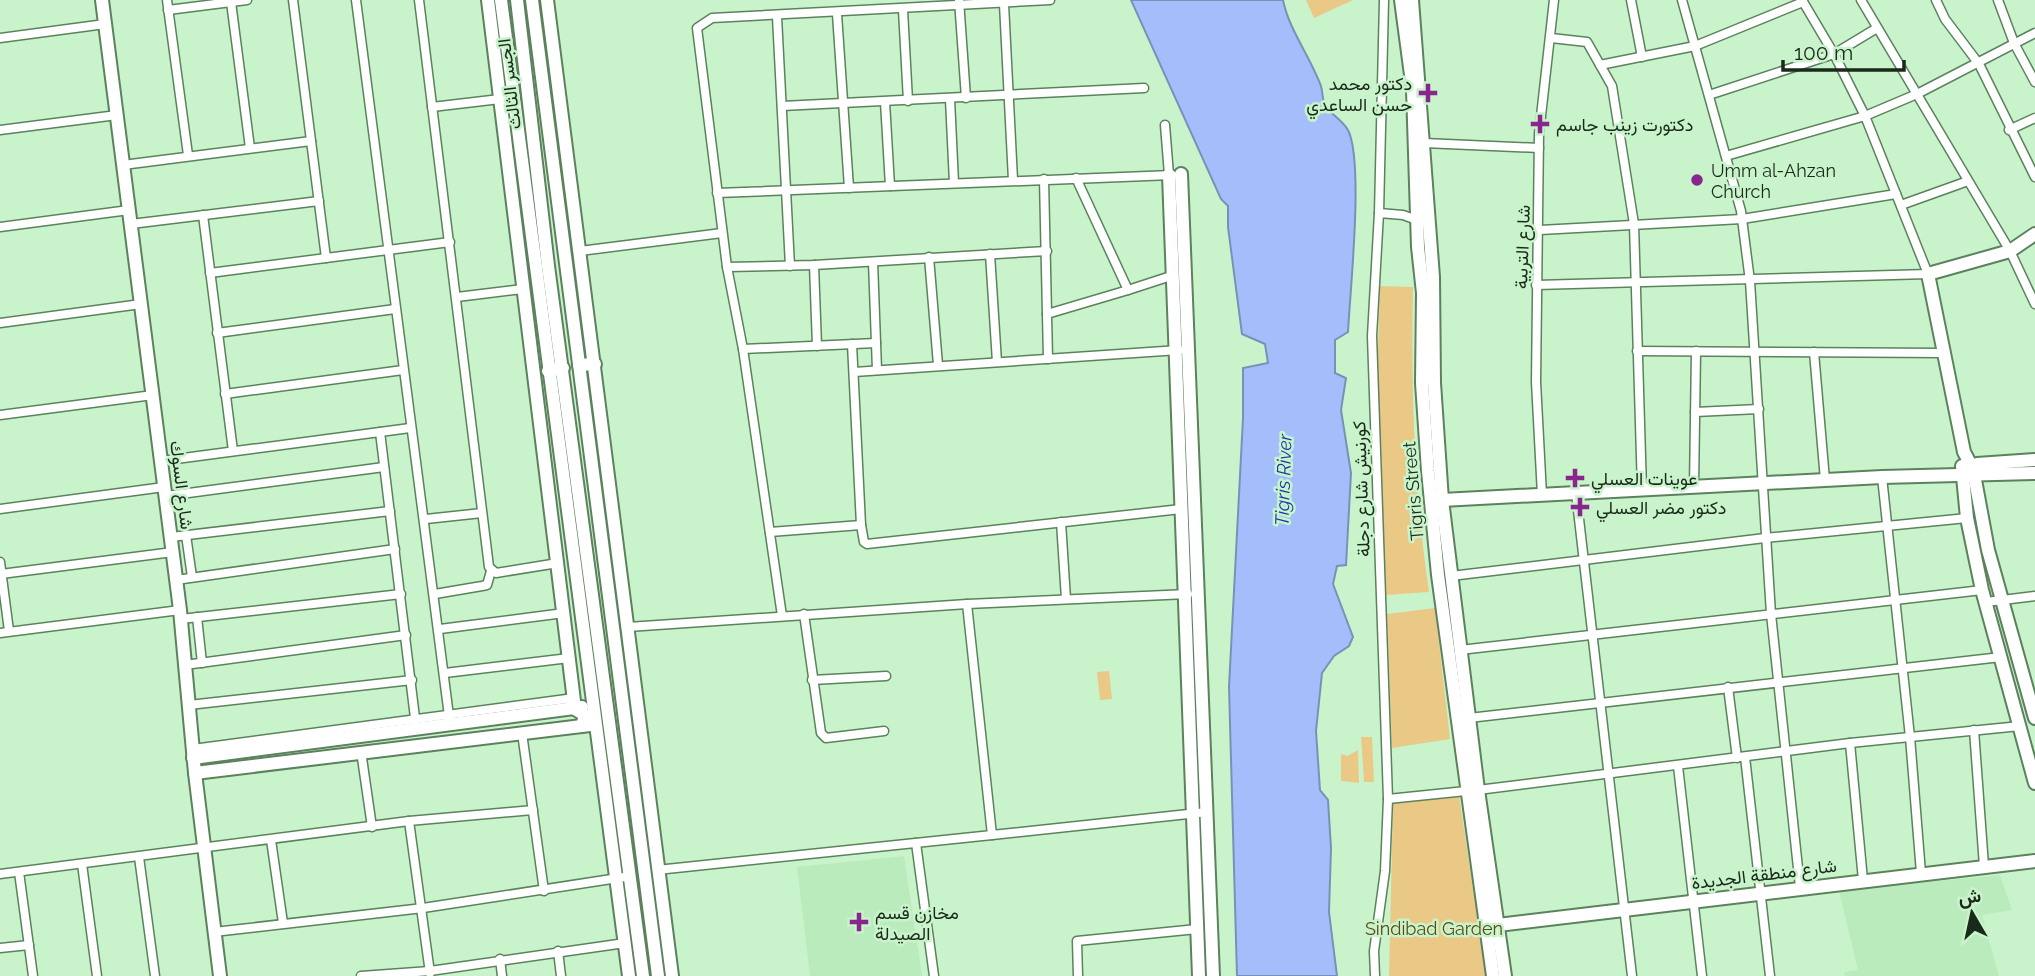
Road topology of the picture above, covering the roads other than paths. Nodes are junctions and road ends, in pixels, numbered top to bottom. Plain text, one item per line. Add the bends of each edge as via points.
1 (102, 0) edge
2 (167, 0) edge
3 (247, 0) edge
4 (293, 0) edge
5 (356, 0) edge
6 (419, 0) edge
7 (488, 0) edge
8 (501, 0) edge
9 (517, 0) edge
10 (532, 0) edge
11 (547, 0) edge
12 (884, 0) edge
13 (1050, 0) edge
14 (1384, 0) edge
15 (1401, 0) edge
16 (1412, 0) edge
17 (1554, 0) edge
18 (1630, 0) edge
19 (1682, 0) edge
20 (1861, 0) edge
21 (1936, 0) edge
22 (1998, 0) edge
23 (1803, 1) edge
24 (231, 2) junction
25 (960, 3) edge
26 (1004, 4) junction
27 (168, 10) junction
28 (903, 10) junction
29 (884, 11) junction
30 (837, 13) junction
31 (777, 17) junction
32 (105, 24) junction
33 (1877, 27) junction
34 (2035, 33) edge
35 (0, 38) edge
36 (1551, 38) junction
37 (2014, 43) junction
38 (1695, 46) junction
39 (1834, 54) junction
40 (1642, 57) junction
41 (1979, 64) junction
42 (1600, 65) junction
43 (2035, 82) edge
44 (1144, 88) dead end
45 (1709, 94) junction
46 (1917, 94) junction
47 (1010, 97) junction
48 (966, 98) junction
49 (500, 99) junction
50 (950, 99) junction
51 (908, 101) junction
52 (885, 102) junction
53 (845, 103) junction
54 (782, 106) junction
55 (432, 107) junction
56 (117, 115) junction
57 (1866, 116) junction
58 (2035, 118) edge
59 (1165, 125) dead end
60 (0, 130) edge
61 (2009, 130) junction
62 (311, 141) junction
63 (1424, 142) junction
64 (250, 148) junction
65 (1539, 148) junction
66 (188, 155) junction
67 (1726, 156) junction
68 (123, 165) junction
69 (1175, 175) junction
70 (2035, 177) edge
71 (1076, 178) junction
72 (1044, 179) junction
73 (1013, 180) junction
74 (1968, 181) junction
75 (954, 183) junction
76 (890, 186) junction
77 (849, 188) junction
78 (786, 191) junction
79 (717, 194) junction
80 (1896, 194) junction
81 (319, 201) junction
82 (1901, 205) junction
83 (129, 210) junction
84 (1379, 213) junction
85 (202, 215) junction
86 (1742, 219) junction
87 (1417, 220) junction
88 (131, 224) junction
89 (1634, 224) junction
90 (0, 227) edge
91 (1540, 230) junction
92 (722, 233) junction
93 (2035, 234) edge
94 (450, 242) junction
95 (388, 249) junction
96 (532, 250) junction
97 (580, 251) junction
98 (1047, 251) junction
99 (2010, 251) junction
100 (519, 252) junction
101 (990, 254) junction
102 (929, 257) junction
103 (326, 258) junction
104 (873, 262) junction
105 (814, 265) junction
106 (790, 266) junction
107 (727, 267) junction
108 (210, 272) junction
109 (1928, 274) junction
110 (1171, 276) junction
111 (1750, 281) junction
112 (1635, 282) junction
113 (1536, 285) junction
114 (523, 289) junction
115 (1128, 290) junction
116 (457, 297) junction
117 (141, 304) junction
118 (2035, 304) edge
119 (395, 309) junction
120 (1047, 314) junction
121 (0, 323) edge
122 (218, 332) junction
123 (876, 343) junction
124 (852, 345) junction
125 (817, 346) junction
126 (743, 349) junction
127 (1188, 349) junction
128 (1174, 350) junction
129 (1637, 351) junction
130 (1696, 351) junction
131 (1755, 352) junction
132 (1814, 352) junction
133 (1944, 353) junction
134 (1048, 359) junction
135 (998, 362) junction
136 (595, 364) junction
137 (579, 365) junction
138 (938, 365) junction
139 (563, 368) junction
140 (403, 370) junction
141 (877, 370) junction
142 (548, 371) junction
143 (854, 372) junction
144 (225, 394) junction
145 (152, 395) junction
146 (1759, 409) junction
147 (1695, 412) junction
148 (0, 415) edge
149 (410, 428) junction
150 (380, 432) junction
151 (233, 451) junction
152 (2035, 460) edge
153 (161, 461) junction
154 (384, 467) junction
155 (1969, 472) junction
156 (2035, 473) edge
157 (1882, 477) junction
158 (1825, 480) junction
159 (1765, 483) junction
160 (1694, 487) junction
161 (1642, 490) junction
162 (165, 492) junction
163 (1576, 493) junction
164 (1542, 495) junction
165 (1442, 500) junction
166 (0, 509) edge
167 (1181, 509) junction
168 (390, 511) junction
169 (482, 513) junction
170 (1967, 518) junction
171 (426, 519) junction
172 (1060, 522) junction
173 (861, 526) junction
174 (1888, 526) junction
175 (770, 532) junction
176 (186, 535) junction
177 (171, 537) junction
178 (1765, 538) junction
179 (395, 549) junction
180 (173, 552) junction
181 (1584, 558) junction
182 (0, 562) edge
183 (558, 563) junction
184 (491, 571) junction
185 (2, 574) edge
186 (1451, 576) junction
187 (191, 578) junction
188 (176, 580) junction
189 (1197, 593) junction
190 (401, 594) junction
191 (435, 594) junction
192 (1183, 594) junction
193 (1984, 596) junction
194 (2035, 596) edge
195 (1066, 599) junction
196 (1894, 600) junction
197 (2002, 600) junction
198 (967, 604) junction
199 (564, 613) junction
200 (804, 614) junction
201 (1772, 614) junction
202 (181, 615) junction
203 (782, 616) junction
204 (197, 617) junction
205 (628, 626) junction
206 (440, 629) junction
207 (4, 632) edge
208 (1593, 634) junction
209 (406, 635) junction
210 (1460, 650) junction
211 (2001, 657) junction
212 (569, 658) junction
213 (202, 663) junction
214 (185, 665) junction
215 (1902, 668) junction
216 (445, 673) junction
217 (886, 676) dead end
218 (412, 680) junction
219 (812, 680) junction
220 (1777, 683) junction
221 (1728, 687) junction
222 (593, 698) junction
223 (1600, 701) junction
224 (575, 703) junction
225 (189, 705) junction
226 (449, 716) junction
227 (1469, 718) junction
228 (2035, 719) edge
229 (596, 724) junction
230 (416, 725) junction
231 (582, 726) junction
232 (2020, 726) junction
233 (1974, 730) junction
234 (884, 731) dead end
235 (522, 733) junction
236 (1190, 736) junction
237 (1204, 736) junction
238 (1910, 737) junction
239 (1850, 743) junction
240 (361, 751) junction
241 (193, 754) junction
242 (1785, 754) junction
243 (1741, 757) junction
244 (1678, 766) junction
245 (195, 773) junction
246 (1609, 774) junction
247 (2035, 783) edge
248 (1472, 790) junction
249 (1388, 799) junction
250 (533, 810) junction
251 (1207, 812) junction
252 (1193, 813) junction
253 (409, 821) junction
254 (372, 827) junction
255 (992, 835) junction
256 (271, 840) junction
257 (916, 843) junction
258 (203, 848) junction
259 (139, 857) junction
260 (2035, 861) edge
261 (82, 864) junction
262 (1984, 866) junction
263 (658, 870) junction
264 (19, 872) junction
265 (637, 873) junction
266 (1921, 873) junction
267 (0, 874) edge
268 (616, 878) junction
269 (1863, 880) junction
270 (1800, 887) junction
271 (544, 891) junction
272 (1760, 892) junction
273 (1694, 900) junction
274 (423, 908) junction
275 (1624, 909) junction
276 (283, 923) junction
277 (1498, 925) junction
278 (1198, 929) junction
279 (214, 932) junction
280 (625, 943) junction
281 (29, 944) junction
282 (0, 948) edge
283 (558, 951) junction
284 (500, 959) junction
285 (430, 973) edge
286 (374, 975) edge
287 (33, 976) edge
288 (97, 976) edge
289 (155, 976) edge
290 (220, 976) edge
291 (361, 976) edge
292 (502, 976) edge
293 (561, 976) edge
294 (629, 976) edge
295 (643, 976) edge
296 (658, 976) edge
297 (672, 976) edge
298 (934, 976) edge
299 (1078, 976) edge
300 (1199, 976) edge
301 (1213, 976) edge
302 (1375, 976) edge
303 (1493, 976) edge
304 (1505, 976) edge
305 (1632, 976) edge
306 (1702, 976) edge
307 (1770, 976) edge

1 - 32 street, شارع السوك
2 - 27 street
3 - 24 street
4 - 62 street
5 - 95 street
6 - 55 street
7 - 49 street
8 - 96 street
9 - 139 street, الجسر الثالث
10 - 137 street, الجسر الثالث
11 - 97 street
12 - 29 street
13 - 26 street
14 - 84 street, كورنيش شارع دجلة
15 - 87 street, Tigris Street via 1413,90
16 - 63 street, Tigris Street
17 - 36 street, شارع التربية
18 - 40 street
19 - 38 street
20 - 33 street
21 - 41 street
22 - 37 street
23 - 38 street
23 - 39 street
24 - 27 street
24 - 64 street
25 - 26 street
25 - 28 street
25 - 48 street
26 - 47 street
27 - 66 street
28 - 29 street
28 - 51 street
29 - 30 street
30 - 31 street
30 - 53 street
31 - 54 street
31 - 79 street via 712,19 697,28
32 - 35 street
32 - 56 street, شارع السوك
33 - 39 street
33 - 46 street
34 - 37 street
36 - 42 street via 1587,42
36 - 65 street, شارع التربية
37 - 41 street
37 - 43 street
38 - 40 street
38 - 45 street
39 - 45 street
39 - 57 street
40 - 42 street
41 - 46 street
41 - 61 street
42 - 89 street via 1612,86
44 - 47 street
45 - 67 street
46 - 57 street
46 - 74 street
47 - 48 street
47 - 73 street
48 - 50 street
49 - 55 street
49 - 100 street
50 - 51 street
50 - 75 street
51 - 52 street
52 - 53 street
52 - 76 street
53 - 54 street
53 - 77 street
54 - 78 street
55 - 94 street
56 - 60 street
56 - 68 street, شارع السوك
57 - 67 street
57 - 80 street
58 - 61 street
59 - 69 street
61 - 70 street
62 - 64 street
62 - 81 street
63 - 65 street
63 - 165 street, Tigris Street
64 - 66 street
65 - 91 street, شارع التربية
66 - 68 street
67 - 86 street
68 - 83 street, شارع السوك
69 - 71 street
69 - 110 street
69 - 127 street
71 - 72 street
71 - 115 street
72 - 73 street
72 - 98 street
73 - 75 street
74 - 82 street
74 - 99 street
75 - 76 street
76 - 77 street
77 - 78 street
78 - 79 street
78 - 106 street
79 - 92 street
80 - 82 street
80 - 86 street
81 - 85 street
81 - 103 street
82 - 109 street
83 - 88 street, شارع السوك
83 - 90 street
84 - 87 street
84 - 249 street, كورنيش شارع دجلة via 1372,336
85 - 88 street
85 - 108 street
86 - 89 street
86 - 111 street
87 - 248 street, Tigris Street via 1428,471
88 - 117 street, شارع السوك
89 - 91 street
89 - 112 street
91 - 113 street, شارع التربية
92 - 97 street
92 - 107 street
93 - 99 street
94 - 95 street
94 - 116 street
95 - 103 street
95 - 119 street
96 - 100 street
96 - 142 street
97 - 136 street
98 - 101 street
98 - 120 street
99 - 109 street
99 - 118 street
100 - 114 street
101 - 102 street
101 - 135 street
102 - 104 street
102 - 138 street
103 - 108 street
104 - 105 street
104 - 123 street
105 - 106 street
105 - 125 street
106 - 107 street
107 - 126 street
108 - 122 street
109 - 111 street
109 - 133 street
110 - 115 street
110 - 128 street
111 - 112 street
111 - 131 street
112 - 113 street
112 - 129 street
113 - 164 street, شارع التربية
114 - 116 street
114 - 183 street
115 - 120 street
116 - 169 street
117 - 121 street
117 - 145 street, شارع السوك
119 - 122 street
119 - 140 street
120 - 134 street
122 - 144 street
123 - 124 street
123 - 141 street
124 - 125 street
124 - 143 street
125 - 126 street
126 - 175 street
127 - 128 street
127 - 189 street
128 - 134 street
128 - 167 street
129 - 130 street
129 - 161 street
130 - 131 street
130 - 147 street
131 - 132 street
131 - 146 street
132 - 133 street
132 - 158 street
133 - 155 street
134 - 135 street
135 - 138 street
136 - 137 street
136 - 205 street
137 - 265 street, الجسر الثالث
138 - 141 street
139 - 142 street
139 - 265 street, الجسر الثالث
140 - 144 street
140 - 149 street
141 - 143 street
142 - 222 street
143 - 173 street
144 - 151 street
145 - 148 street
145 - 153 street, شارع السوك
146 - 147 street
146 - 159 street
147 - 160 street
149 - 150 street
149 - 171 street
150 - 151 street
150 - 154 street
151 - 153 street
152 - 155 street
153 - 162 street, شارع السوك
154 - 162 street
154 - 168 street
155 - 156 street
155 - 157 street
155 - 170 street
155 - 197 street
157 - 158 street
157 - 174 street
158 - 159 street
159 - 160 street
159 - 178 street
160 - 161 street
161 - 163 street
162 - 166 street
162 - 177 street, شارع السوك
163 - 164 street
163 - 181 street
164 - 165 street
165 - 186 street, Tigris Street
167 - 172 street
167 - 192 street
168 - 176 street
168 - 179 street
169 - 171 street
169 - 184 street
170 - 174 street
170 - 193 street
171 - 191 street
172 - 173 street via 867,544
172 - 195 street
173 - 175 street
174 - 178 street
174 - 196 street
175 - 203 street
176 - 177 street
176 - 187 street
177 - 180 street, شارع السوك
178 - 181 street
178 - 201 street
179 - 187 street
179 - 190 street
180 - 185 street
180 - 188 street, شارع السوك
181 - 186 street
181 - 208 street
182 - 185 street
183 - 184 street
183 - 199 street
184 - 191 street via 486,585
185 - 207 street
186 - 210 street, Tigris Street
187 - 188 street
188 - 202 street, شارع السوك
189 - 192 street
189 - 237 street
190 - 204 street
190 - 209 street
191 - 206 street
192 - 195 street
192 - 236 street
193 - 196 street
193 - 197 street
193 - 211 street
194 - 197 street
195 - 198 street
196 - 201 street
196 - 215 street
197 - 228 street
198 - 200 street
198 - 255 street
199 - 206 street
199 - 212 street
200 - 203 street
200 - 219 street
201 - 208 street
201 - 220 street
202 - 204 street
202 - 207 street
202 - 214 street, شارع السوك
203 - 205 street
204 - 213 street
205 - 263 street
206 - 216 street
208 - 210 street
208 - 223 street
209 - 213 street
209 - 218 street
210 - 227 street, Tigris Street
211 - 215 street
211 - 232 street
212 - 216 street
212 - 224 street
213 - 214 street
214 - 225 street, شارع السوك
215 - 220 street
215 - 238 street
216 - 226 street
217 - 219 street
218 - 225 street
218 - 230 street
219 - 234 street via 821,733 826,738
220 - 221 street
220 - 242 street
221 - 223 street
221 - 243 street
222 - 224 street via 587,705
222 - 229 street
223 - 227 street
223 - 246 street
224 - 226 street
224 - 230 street
224 - 231 street via 585,715
225 - 241 street, شارع السوك
226 - 230 street
227 - 248 street, Tigris Street
229 - 231 street
229 - 268 street
230 - 241 street
231 - 235 street
232 - 233 street
232 - 247 street
233 - 238 street
233 - 262 street
235 - 240 street
235 - 250 street
236 - 237 street
236 - 252 street
237 - 251 street
238 - 239 street
238 - 266 street
239 - 242 street
239 - 269 street
240 - 245 street
240 - 254 street
241 - 245 street, شارع السوك
242 - 243 street
242 - 270 street
243 - 244 street
243 - 272 street
244 - 246 street
244 - 273 street
245 - 258 street, شارع السوك
246 - 248 street
246 - 275 street
248 - 249 street
248 - 277 street, Tigris Street
248 - 303 street, Tigris Street
249 - 302 street, كورنيش شارع دجلة
250 - 253 street
250 - 271 street
251 - 252 street
251 - 301 street
252 - 255 street
252 - 278 street
253 - 254 street
253 - 274 street
254 - 256 street
255 - 257 street
256 - 258 street
256 - 276 street
257 - 263 street
257 - 298 street
258 - 259 street
258 - 279 street, شارع السوك
259 - 261 street
259 - 289 street
260 - 262 street, شارع منطقة الجديدة
261 - 264 street
261 - 288 street
262 - 266 street, شارع منطقة الجديدة
263 - 265 street
263 - 297 street
264 - 267 street
264 - 281 street
265 - 268 street
265 - 295 street
265 - 296 street
266 - 269 street, شارع منطقة الجديدة
268 - 271 street
268 - 280 street
269 - 270 street, شارع منطقة الجديدة
270 - 272 street, شارع منطقة الجديدة
271 - 274 street
272 - 273 street, شارع منطقة الجديدة
272 - 307 street
273 - 275 street, شارع منطقة الجديدة
273 - 306 street
274 - 276 street
274 - 285 street
275 - 277 street, شارع منطقة الجديدة
275 - 305 street
276 - 279 street
277 - 304 street, Tigris Street
278 - 299 street via 1077,941
278 - 300 street
279 - 290 street, شارع السوك
280 - 283 street
280 - 294 street
281 - 282 street
281 - 287 street
283 - 284 street
283 - 293 street
284 - 285 street
284 - 292 street
285 - 286 street
286 - 291 street

